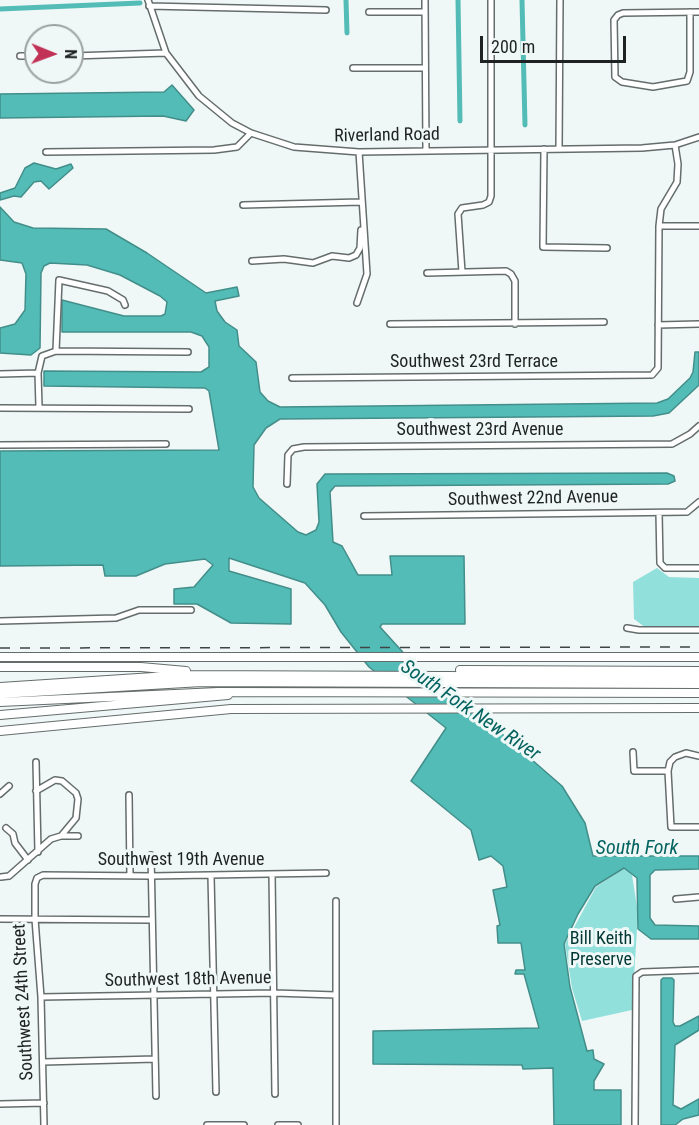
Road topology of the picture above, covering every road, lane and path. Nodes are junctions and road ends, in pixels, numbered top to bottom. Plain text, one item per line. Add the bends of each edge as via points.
1 (425, 0) edge
2 (491, 0) edge
3 (560, 0) edge
4 (149, 3) edge
5 (326, 10) dead end
6 (369, 12) dead end
7 (425, 12) junction
8 (690, 12) junction
9 (699, 12) edge
10 (166, 53) junction
11 (20, 56) dead end
12 (24, 56) edge
13 (84, 56) edge
14 (353, 68) dead end
15 (425, 68) junction
16 (250, 133) junction
17 (699, 137) edge
18 (675, 145) junction
19 (492, 148) junction
20 (544, 149) junction
21 (559, 149) junction
22 (426, 151) junction
23 (46, 152) dead end
24 (359, 152) junction
25 (362, 202) junction
26 (243, 205) dead end
27 (362, 220) junction
28 (658, 226) junction
29 (699, 226) edge
30 (607, 248) dead end
31 (252, 261) dead end
32 (462, 272) junction
33 (427, 273) dead end
34 (357, 303) dead end
35 (125, 305) dead end
36 (604, 322) dead end
37 (390, 324) dead end
38 (515, 324) junction
39 (699, 324) edge
40 (658, 325) junction
41 (56, 351) junction
42 (188, 352) dead end
43 (38, 373) junction
44 (0, 374) edge
45 (292, 378) dead end
46 (39, 407) junction
47 (0, 408) edge
48 (189, 409) dead end
49 (699, 426) edge
50 (166, 444) dead end
51 (0, 445) edge
52 (287, 484) dead end
53 (699, 502) edge
54 (659, 513) junction
55 (364, 516) dead end
56 (699, 568) edge
57 (191, 610) dead end
58 (0, 621) edge
59 (627, 627) dead end
60 (699, 630) edge
61 (0, 657) edge
62 (699, 657) edge
63 (0, 669) edge
64 (699, 671) edge
65 (188, 672) junction
66 (632, 673) junction
67 (201, 676) junction
68 (699, 677) edge
69 (699, 684) edge
70 (0, 685) edge
71 (699, 693) edge
72 (0, 694) edge
73 (201, 695) junction
74 (0, 702) edge
75 (699, 708) edge
76 (0, 716) edge
77 (0, 731) edge
78 (633, 752) dead end
79 (699, 756) edge
80 (36, 762) dead end
81 (668, 771) junction
82 (9, 786) dead end
83 (36, 791) junction
84 (0, 794) edge
85 (129, 795) dead end
86 (699, 827) edge
87 (6, 828) dead end
88 (61, 836) junction
89 (78, 836) dead end
90 (38, 852) junction
91 (151, 855) dead end
92 (28, 860) junction
93 (326, 873) dead end
94 (272, 874) junction
95 (130, 876) junction
96 (151, 876) junction
97 (211, 876) junction
98 (0, 877) edge
99 (37, 878) joint
100 (699, 897) edge
101 (676, 899) dead end
102 (336, 901) dead end
103 (0, 919) edge
104 (35, 919) junction
105 (151, 920) junction
106 (699, 970) edge
107 (274, 993) junction
108 (214, 995) junction
109 (336, 995) junction
110 (153, 996) junction
111 (41, 997) junction
112 (155, 1059) junction
113 (43, 1062) junction
114 (216, 1092) dead end
115 (275, 1094) dead end
116 (156, 1096) dead end
117 (44, 1103) junction
118 (0, 1104) edge
119 (44, 1125) edge
120 (207, 1125) edge
121 (244, 1125) edge
122 (278, 1125) edge
123 (298, 1125) edge
124 (336, 1125) edge
125 (634, 1125) edge

1 - 7 street
2 - 19 street
3 - 21 street
4 - 5 street
4 - 10 street, Riverland Road
6 - 7 street
7 - 15 street
8 - 8 street via 618,15 614,20 615,77 622,82 653,87 687,81
8 - 9 street
10 - 13 street
10 - 16 street, Riverland Road via 199,96
11 - 12 street
14 - 15 street
15 - 22 street
16 - 23 street via 237,147 214,150
16 - 24 street, Riverland Road via 311,151
17 - 18 street, Riverland Road
18 - 21 street, Riverland Road
18 - 28 street via 677,182 661,209
19 - 20 street, Riverland Road
19 - 22 street, Riverland Road
19 - 32 street via 489,202 462,208 458,214
20 - 21 street, Riverland Road
20 - 30 street via 543,247
22 - 24 street, Riverland Road
24 - 25 street
25 - 26 street
25 - 27 street
27 - 31 street via 360,248 349,258 332,256 313,263 284,259
27 - 34 street via 367,274
28 - 29 street
28 - 40 street
32 - 33 street
32 - 38 street via 512,274
35 - 41 street via 108,291 59,280
36 - 38 street
37 - 38 street
39 - 40 street
40 - 45 street, Southwest 23rd Terrace via 658,368 652,375
41 - 42 street
41 - 43 street via 42,356
43 - 44 street
43 - 46 street
46 - 47 street
46 - 48 street
49 - 52 street, Southwest 23rd Avenue via 672,444 304,447 293,449 288,455
50 - 51 street
53 - 54 street, Southwest 22nd Avenue via 687,512
54 - 55 street, Southwest 22nd Avenue
54 - 56 street via 658,556 665,568
57 - 58 street via 139,610 116,618
59 - 60 street
61 - 62 highway
63 - 65 highway via 141,667
64 - 66 highway
65 - 67 highway
65 - 70 highway
66 - 67 highway
66 - 68 highway
67 - 69 highway
67 - 70 highway
67 - 72 highway
71 - 73 highway
73 - 74 highway
73 - 76 highway
75 - 77 highway via 267,708 178,712
78 - 81 street via 634,771
79 - 81 street via 686,753 675,757
80 - 83 street
81 - 86 street via 671,827
82 - 84 street
83 - 88 street via 55,780 76,793 76,818
83 - 90 street
85 - 95 street
87 - 92 street
88 - 89 street
88 - 90 street via 51,839
90 - 92 street
91 - 96 street
92 - 98 street via 9,876
93 - 94 street, Southwest 19th Avenue
94 - 97 street, Southwest 19th Avenue
94 - 107 street
95 - 96 street, Southwest 19th Avenue
95 - 99 street, Southwest 19th Avenue
96 - 97 street, Southwest 19th Avenue
96 - 105 street
97 - 108 street
99 - 104 street, Southwest 24th Street
100 - 101 street
102 - 109 street
103 - 104 street
104 - 105 street
104 - 111 street, Southwest 24th Street
105 - 110 street
106 - 125 street via 637,975
107 - 108 street, Southwest 18th Avenue
107 - 109 street, Southwest 18th Avenue
107 - 115 street
108 - 110 street, Southwest 18th Avenue
108 - 114 street
109 - 124 street
110 - 111 street, Southwest 18th Avenue
110 - 112 street
111 - 113 street, Southwest 24th Street
112 - 113 street
112 - 116 street
113 - 117 street, Southwest 24th Street
117 - 118 street
117 - 119 street, Southwest 24th Street
120 - 121 street
122 - 123 street

